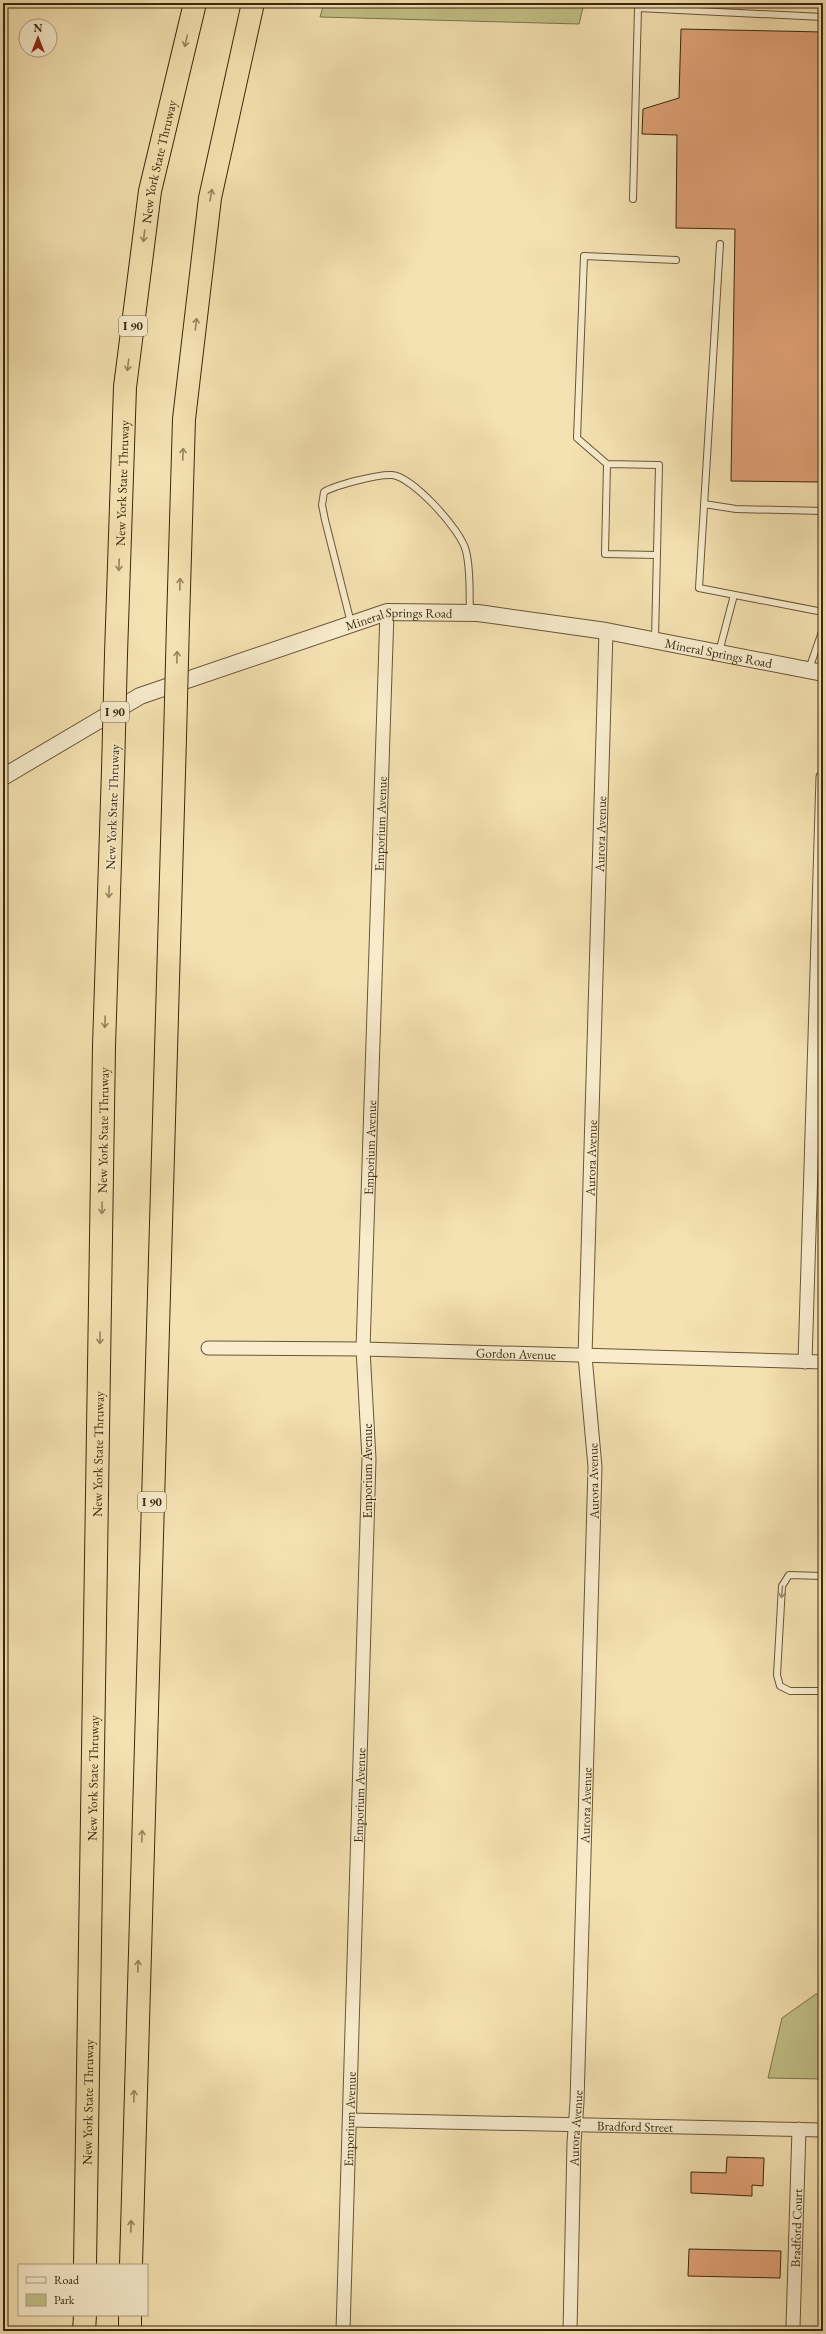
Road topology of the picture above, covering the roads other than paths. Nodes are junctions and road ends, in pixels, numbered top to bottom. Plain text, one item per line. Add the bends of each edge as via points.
1 (195, 3) edge
2 (253, 3) edge
3 (823, 17) edge
4 (633, 199) dead end
5 (720, 244) dead end
6 (676, 260) dead end
7 (608, 464) junction
8 (704, 504) junction
9 (823, 511) edge
10 (657, 554) junction
11 (734, 595) junction
12 (387, 612) junction
13 (823, 612) edge
14 (470, 613) junction
15 (352, 624) junction
16 (823, 629) edge
17 (606, 631) junction
18 (655, 641) junction
19 (719, 653) junction
20 (816, 672) edge
21 (3, 777) edge
22 (823, 777) edge
23 (208, 1348) dead end
24 (363, 1348) junction
25 (585, 1356) junction
26 (805, 1362) junction
27 (823, 1362) edge
28 (823, 1576) edge
29 (823, 1688) edge
30 (350, 2120) junction
31 (575, 2124) junction
32 (799, 2129) junction
33 (823, 2130) edge
34 (85, 2264) edge
35 (131, 2264) edge
36 (85, 2316) edge
37 (130, 2316) edge
38 (793, 2327) dead end
39 (84, 2331) edge
40 (130, 2331) edge
41 (343, 2331) edge
42 (570, 2331) edge

1 -> 34 highway, New York State Thruway / I 90, bridge via 150,191 125,387 104,1046
35 -> 2 highway, I 90, bridge via 184,419 209,206
3 - 4 lane via 638,8
5 - 8 lane
6 - 7 lane via 584,256 577,438
7 - 10 lane via 659,465
7 - 10 lane via 605,554
8 - 9 lane via 736,508
8 - 11 lane via 698,588
10 - 18 lane
11 - 13 lane
11 - 19 lane
12 - 14 street, Mineral Springs Road
12 - 15 street, Mineral Springs Road
12 - 24 street, Emporium Avenue
14 - 15 lane via 466,551 458,533 452,523 414,487 402,477 391,474 333,486 324,492 322,505 325,520
14 - 17 street, Mineral Springs Road
15 - 21 street, Mineral Springs Road via 140,696
16 - 20 lane
17 - 18 street, Mineral Springs Road
17 - 25 street, Aurora Avenue
18 - 19 street, Mineral Springs Road
19 - 20 street, Mineral Springs Road
22 - 26 street
23 - 24 street, Gordon Avenue
24 - 25 street, Gordon Avenue
24 - 30 street, Emporium Avenue via 369,1459
25 - 26 street, Gordon Avenue
25 - 31 street, Aurora Avenue via 595,1467
26 - 27 street, Gordon Avenue
28 -> 29 lane via 789,1575 782,1586 777,1675 780,1686 790,1691 820,1692
30 - 31 street, Bradford Street
30 - 41 street, Emporium Avenue
31 - 32 street, Bradford Street
31 - 42 street, Aurora Avenue
32 - 33 street, Bradford Street
32 - 38 street, Bradford Court
36 - 39 highway
37 - 40 highway

